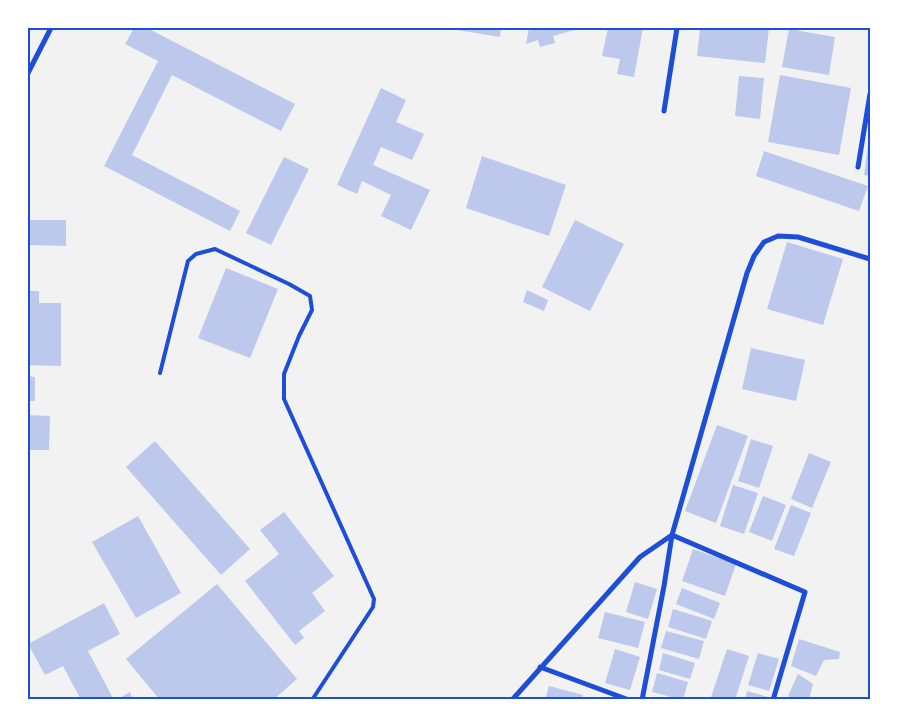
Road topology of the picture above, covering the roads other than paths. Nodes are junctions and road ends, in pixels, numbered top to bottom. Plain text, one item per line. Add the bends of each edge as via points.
1 (51, 28) edge
2 (676, 28) edge
3 (28, 73) edge
4 (870, 94) edge
5 (664, 111) dead end
6 (858, 167) dead end
7 (870, 259) edge
8 (160, 373) dead end
9 (672, 535) junction
10 (540, 667) junction
11 (312, 700) edge
12 (512, 700) edge
13 (628, 700) edge
14 (642, 700) edge
15 (773, 700) edge

1 - 3 street
2 - 5 street
4 - 6 street
7 - 9 street via 798,238 778,236 764,242 747,273
8 - 11 lane via 188,261 196,254 214,248 310,296 312,310 284,374 284,399 374,599 373,607
9 - 10 street via 640,557
9 - 14 street
9 - 15 street via 805,592
10 - 12 street
10 - 13 street

